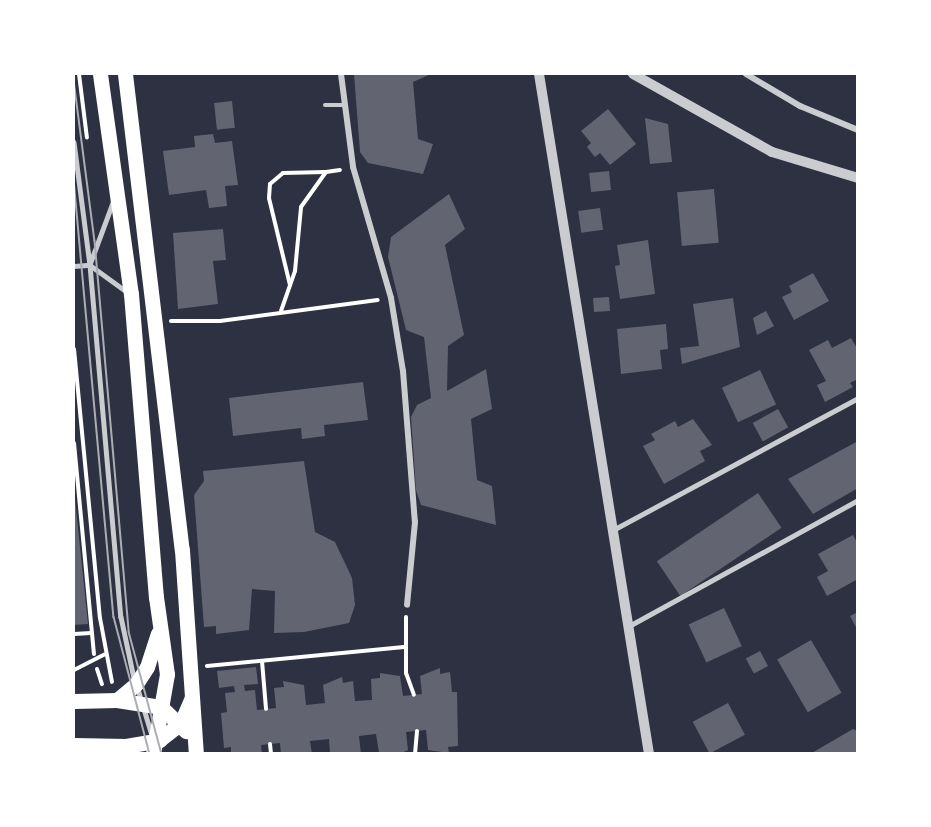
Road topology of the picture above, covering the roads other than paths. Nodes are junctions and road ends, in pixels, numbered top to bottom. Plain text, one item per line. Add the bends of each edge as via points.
1 (100, 74) edge
2 (125, 74) edge
3 (341, 74) edge
4 (539, 74) edge
5 (633, 74) edge
6 (746, 74) edge
7 (325, 105) dead end
8 (344, 105) junction
9 (858, 130) edge
10 (74, 142) edge
11 (858, 178) edge
12 (117, 192) junction
13 (90, 265) junction
14 (74, 266) edge
15 (131, 294) junction
16 (858, 398) edge
17 (858, 500) edge
18 (613, 530) junction
19 (407, 605) road end
20 (160, 625) junction
21 (628, 626) junction
22 (136, 684) junction
23 (193, 687) junction
24 (117, 700) junction
25 (74, 701) edge
26 (142, 703) junction
27 (161, 707) junction
28 (181, 723) junction
29 (74, 745) edge
30 (155, 749) edge
31 (196, 752) edge
32 (649, 753) edge

1 - 12 main road
2 - 23 main road via 156,321
3 - 8 street
4 - 18 street
5 - 11 street via 772,152
6 - 9 street via 790,101
7 - 8 lane
8 - 19 street via 353,168 391,298 403,371 415,522
10 - 13 lane
12 - 13 lane
12 - 15 main road
13 - 14 lane
13 - 15 lane
13 - 22 lane via 120,617
15 - 20 main road
16 - 18 lane
17 - 21 lane
18 - 21 street
20 - 22 main road via 153,652
20 - 27 main road via 167,674
21 - 32 street
22 - 24 main road
22 - 26 lane
23 - 28 main road
23 - 31 main road
24 - 25 main road
24 - 26 main road
26 - 27 main road
26 - 30 lane
27 - 28 main road
27 - 30 main road
28 - 30 main road
28 - 31 main road
29 - 30 main road

